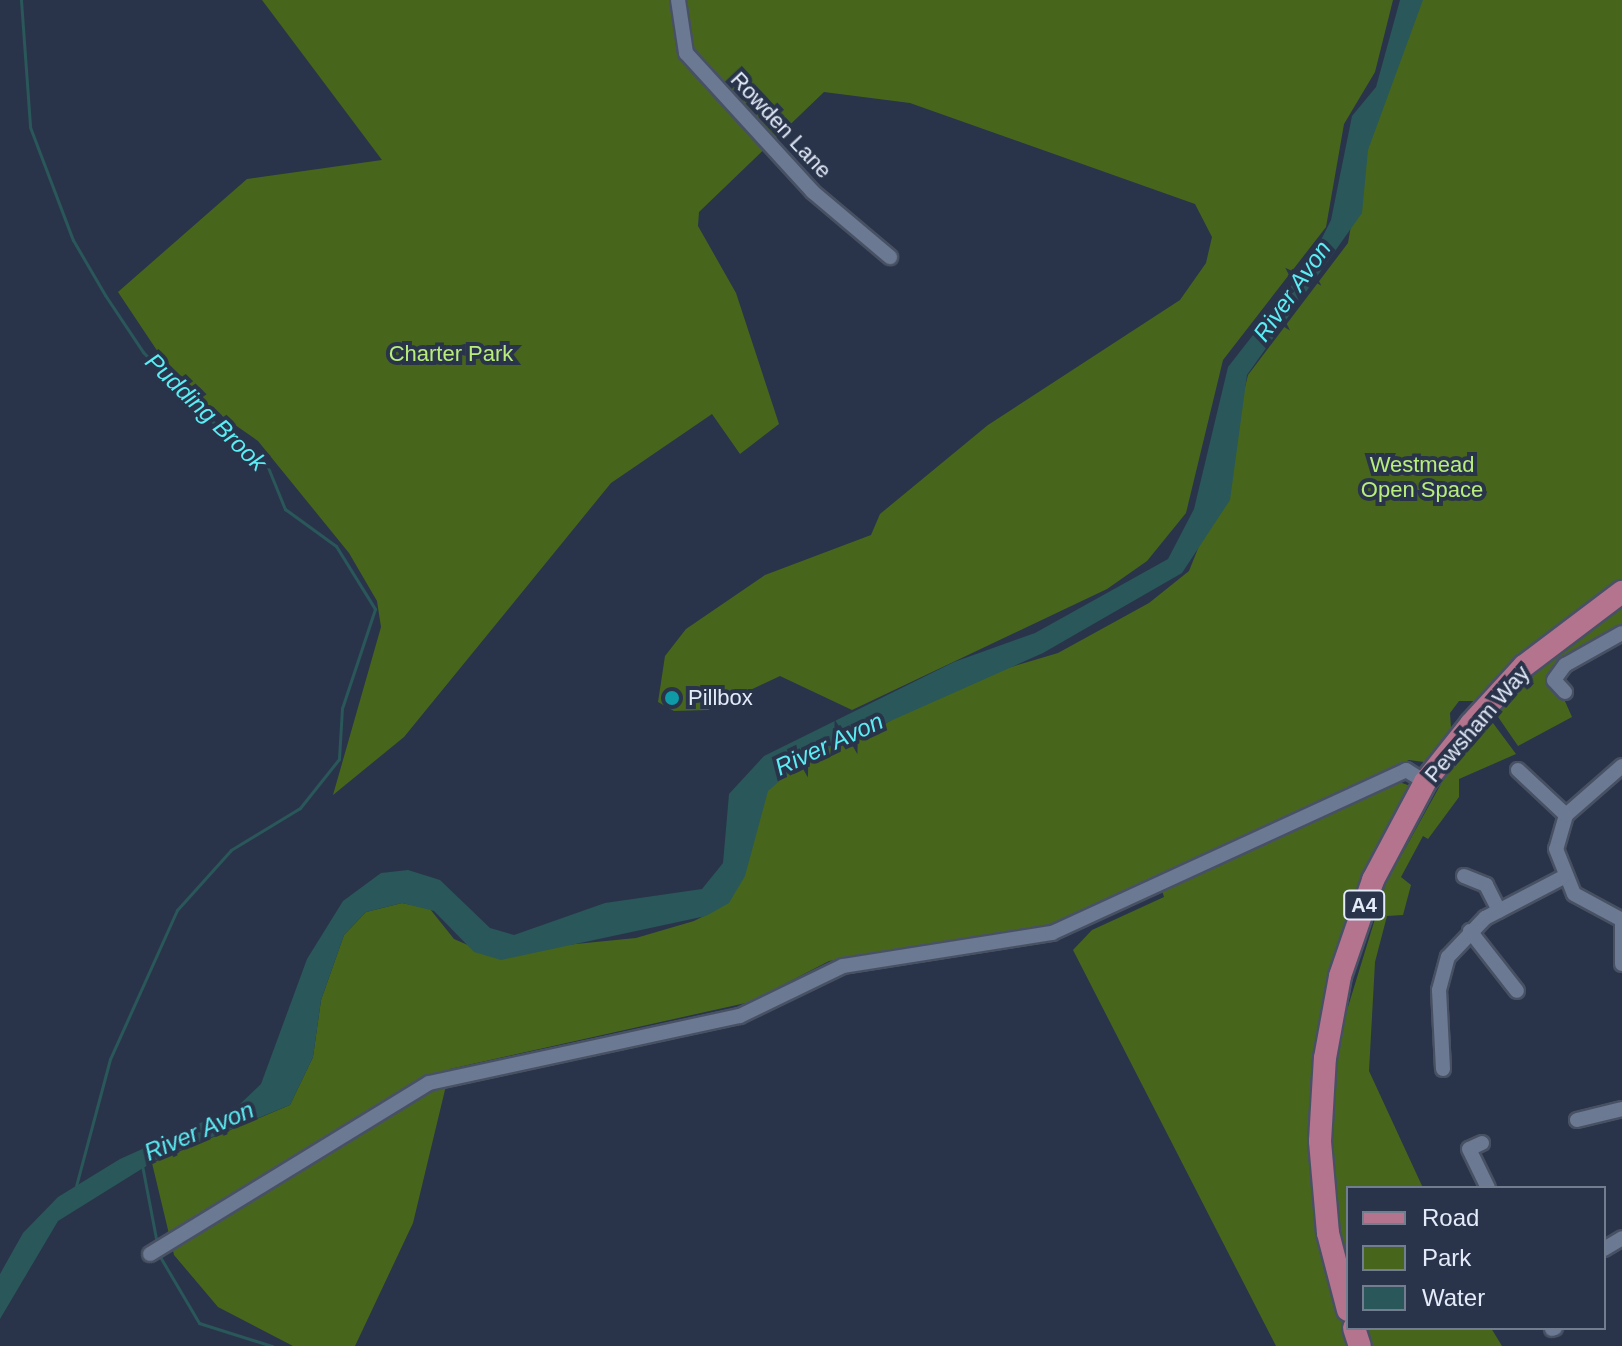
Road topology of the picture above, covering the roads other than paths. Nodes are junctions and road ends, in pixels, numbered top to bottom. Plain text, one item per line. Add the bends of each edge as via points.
1 (678, 0) edge
2 (890, 257) dead end
3 (1622, 592) edge
4 (1622, 633) edge
5 (1565, 692) dead end
6 (1622, 766) edge
7 (1518, 770) dead end
8 (1425, 782) junction
9 (1566, 815) junction
10 (1464, 876) dead end
11 (1562, 878) junction
12 (1499, 911) junction
13 (1622, 922) edge
14 (1470, 931) junction
15 (1622, 964) edge
16 (1517, 983) dead end
17 (1443, 1069) dead end
18 (1622, 1109) edge
19 (1577, 1120) dead end
20 (1472, 1145) dead end
21 (1487, 1186) edge
22 (150, 1254) dead end
23 (1346, 1302) edge

1 - 2 street, Rowden Lane via 686,53 822,200
3 - 8 main road, Pewsham Way / A4 via 1524,666
4 - 5 street via 1565,665 1554,680
6 - 9 street
7 - 9 street
8 - 22 street via 1406,770 1052,933 843,966 740,1016 429,1083
8 - 23 main road, Pewsham Way / A4 via 1373,880 1340,976 1325,1058 1320,1141 1328,1233
9 - 11 street via 1556,849
10 - 12 street via 1486,885
11 - 12 street
11 - 13 street via 1581,901
12 - 14 street
13 - 15 street
14 - 16 street
14 - 17 street via 1440,975
18 - 19 street
20 - 21 street

